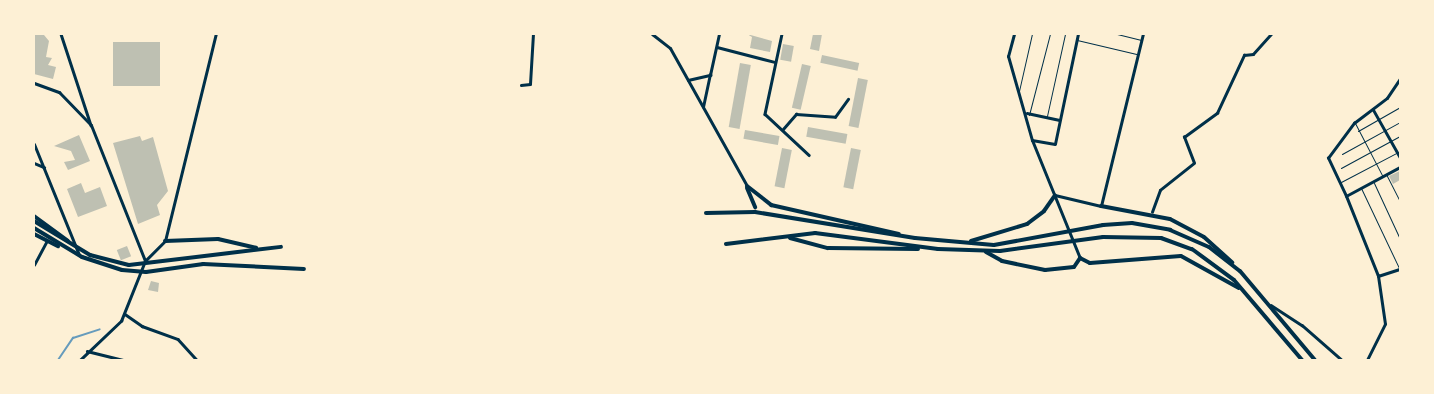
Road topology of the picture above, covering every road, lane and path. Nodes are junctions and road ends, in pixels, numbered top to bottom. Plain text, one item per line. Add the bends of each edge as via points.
1 (61, 34) edge
2 (216, 34) edge
3 (533, 34) edge
4 (652, 34) edge
5 (720, 34) edge
6 (782, 34) edge
7 (1014, 34) edge
8 (1032, 34) edge
9 (1050, 34) edge
10 (1065, 34) edge
11 (1078, 34) edge
12 (1117, 34) edge
13 (1144, 34) edge
14 (1271, 34) edge
15 (1076, 39) junction
16 (1142, 40) junction
17 (717, 47) junction
18 (1139, 54) junction
19 (775, 62) junction
20 (710, 75) junction
21 (688, 80) junction
22 (1400, 80) edge
23 (34, 83) edge
24 (521, 85) dead end
25 (1019, 91) junction
26 (848, 99) dead end
27 (703, 106) junction
28 (1400, 107) edge
29 (1373, 108) junction
30 (1028, 114) junction
31 (1046, 118) junction
32 (1380, 118) junction
33 (1059, 120) junction
34 (1400, 122) edge
35 (1354, 123) junction
36 (91, 124) junction
37 (783, 129) junction
38 (1386, 130) junction
39 (1358, 131) junction
40 (1400, 136) edge
41 (1032, 140) junction
42 (1392, 141) junction
43 (1364, 142) junction
44 (34, 144) edge
45 (1399, 151) edge
46 (1370, 153) junction
47 (1342, 154) dead end
48 (809, 155) dead end
49 (1400, 157) edge
50 (34, 163) edge
51 (1376, 163) junction
52 (45, 167) junction
53 (1400, 167) edge
54 (1341, 168) dead end
55 (1386, 174) junction
56 (1382, 176) junction
57 (1373, 182) junction
58 (1341, 183) junction
59 (747, 186) junction
60 (1361, 188) junction
61 (1055, 195) junction
62 (1346, 196) junction
63 (1400, 202) edge
64 (1101, 206) junction
65 (754, 207) dead end
66 (1152, 212) junction
67 (706, 213) dead end
68 (34, 216) edge
69 (34, 221) edge
70 (34, 228) edge
71 (34, 234) edge
72 (790, 238) dead end
73 (915, 238) junction
74 (1400, 239) edge
75 (47, 241) junction
76 (165, 241) junction
77 (966, 242) junction
78 (726, 244) dead end
79 (281, 246) dead end
80 (930, 248) junction
81 (261, 249) junction
82 (984, 251) junction
83 (79, 254) junction
84 (1080, 258) junction
85 (146, 261) junction
86 (34, 265) edge
87 (304, 269) dead end
88 (1400, 269) edge
89 (142, 271) junction
90 (1240, 271) junction
91 (1378, 276) junction
92 (1249, 294) junction
93 (1271, 305) junction
94 (125, 314) junction
95 (87, 351) junction
96 (80, 360) edge
97 (124, 360) edge
98 (197, 360) edge
99 (222, 360) edge
100 (236, 360) edge
101 (1302, 360) edge
102 (1315, 360) edge
103 (1342, 360) edge
104 (1367, 360) edge

1 - 36 street
2 - 76 street
3 - 24 street via 530,84
4 - 21 street via 670,48
5 - 17 street
6 - 19 street
7 - 25 street via 1008,56
8 - 25 lane
9 - 30 lane
10 - 31 lane
11 - 15 street
12 - 16 lane
13 - 16 street
14 - 66 street via 1253,54 1244,55 1217,113 1184,137 1194,162 1160,190
15 - 18 lane
15 - 33 street
16 - 18 street
17 - 19 street
17 - 20 street
18 - 64 street
19 - 37 street via 765,114
20 - 21 street
20 - 27 street
21 - 27 street
22 - 29 street
23 - 36 street via 59,92
25 - 30 street
26 - 37 street via 835,117 796,114
27 - 59 street
28 - 32 lane
29 - 32 street
29 - 35 street
30 - 31 street
30 - 41 street
31 - 33 street
32 - 38 street
32 - 39 lane
33 - 41 street via 1055,144
34 - 38 lane
35 - 39 lane
35 - 58 street via 1328,158
36 - 85 street
37 - 48 street
38 - 42 street
38 - 43 lane
39 - 43 lane
40 - 42 lane
41 - 61 street
42 - 45 street
42 - 46 lane
43 - 46 lane
43 - 47 lane
44 - 52 street
45 - 49 street
45 - 51 lane
46 - 51 lane
46 - 54 lane
50 - 52 street
51 - 56 lane
51 - 58 lane
52 - 83 street
53 - 55 street
55 - 56 street
55 - 63 lane
56 - 57 street
57 - 60 street
57 - 74 lane
58 - 62 street
59 - 65 main road
59 - 73 main road via 771,205
60 - 62 street
60 - 88 lane
61 - 64 street
61 - 77 main road via 1044,211 1027,224
61 - 84 street
62 - 91 street
64 - 66 main road
66 - 90 main road via 1204,237
67 - 73 main road via 755,212
68 - 83 main road via 62,233
69 - 81 main road via 79,250 110,262 144,267
70 - 87 main road via 82,257 112,268 146,272 188,265
71 - 75 main road
72 - 80 main road via 828,248
73 - 77 main road
75 - 83 main road
75 - 86 street
76 - 81 main road via 218,239
76 - 85 street
77 - 90 main road via 1008,244 1132,223 1170,230 1208,247
78 - 80 main road via 806,233
79 - 81 main road
80 - 82 main road
82 - 84 main road via 1002,260 1045,270 1074,267
82 - 92 main road via 1082,239 1142,236 1176,242 1219,266
83 - 89 street via 106,265
84 - 92 main road via 1090,264 1182,256 1218,272
85 - 89 street
88 - 91 street
89 - 94 street
90 - 93 main road
91 - 104 street via 1385,324
92 - 101 main road
93 - 102 main road
93 - 103 street via 1302,325
94 - 95 street
94 - 98 street via 142,326 178,339
95 - 96 street
95 - 97 street
99 - 100 street

